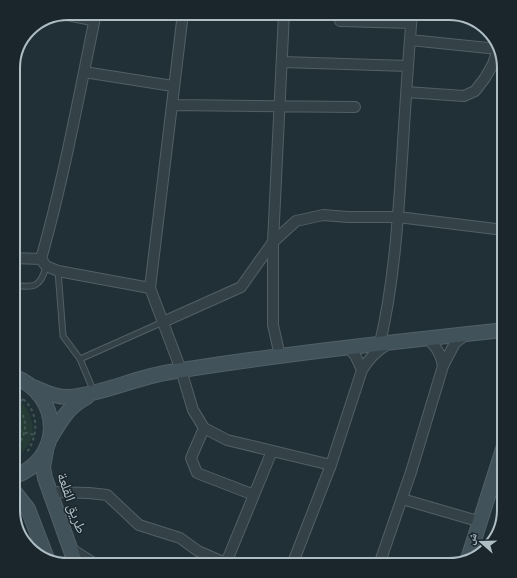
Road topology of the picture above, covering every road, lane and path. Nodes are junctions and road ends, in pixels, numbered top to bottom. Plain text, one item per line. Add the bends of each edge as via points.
1 (95, 20) edge
2 (182, 20) edge
3 (284, 20) edge
4 (364, 20) edge
5 (411, 20) edge
6 (340, 21) dead end
7 (410, 40) junction
8 (493, 48) edge
9 (496, 56) edge
10 (282, 62) junction
11 (408, 66) junction
12 (84, 72) junction
13 (173, 86) junction
14 (406, 92) junction
15 (172, 105) junction
16 (280, 107) junction
17 (355, 107) dead end
18 (398, 217) junction
19 (497, 229) edge
20 (273, 242) junction
21 (20, 259) edge
22 (44, 263) junction
23 (58, 271) junction
24 (20, 286) edge
25 (150, 288) junction
26 (163, 322) junction
27 (497, 331) edge
28 (468, 334) junction
29 (428, 338) junction
30 (387, 342) junction
31 (347, 347) junction
32 (280, 356) junction
33 (80, 359) junction
34 (443, 366) junction
35 (181, 370) junction
36 (362, 370) junction
37 (20, 379) edge
38 (33, 387) junction
39 (95, 393) junction
40 (20, 397) edge
41 (20, 411) edge
42 (204, 428) junction
43 (20, 432) edge
44 (25, 433) junction
45 (35, 435) junction
46 (50, 437) junction
47 (20, 442) edge
48 (46, 451) junction
49 (272, 451) junction
50 (23, 456) dead end
51 (331, 465) junction
52 (497, 468) edge
53 (20, 475) edge
54 (50, 492) junction
55 (254, 495) junction
56 (20, 499) edge
57 (402, 499) junction
58 (480, 522) junction
59 (70, 548) junction
60 (45, 552) edge
61 (470, 553) edge
62 (74, 558) edge
63 (86, 558) edge
64 (214, 558) edge
65 (230, 558) edge
66 (295, 558) edge
67 (381, 558) edge

1 - 12 street
2 - 13 street
3 - 10 street
4 - 6 street
5 - 7 street
7 - 8 street
7 - 11 street
9 - 14 street via 475,91 464,96
10 - 11 street
10 - 16 street
11 - 14 street
12 - 13 street
12 - 22 street
13 - 15 street
14 - 18 street
15 - 16 street
15 - 25 street
16 - 17 street
16 - 20 street
18 - 19 street
18 - 20 street via 322,215 296,221
18 - 30 street via 386,320
20 - 26 street via 241,287
20 - 32 street via 273,325
21 - 22 street
22 - 23 street
22 - 24 lane via 44,275 39,284
23 - 25 street
23 - 33 lane via 63,336
25 - 26 street
26 - 33 lane
26 - 35 street
27 - 28 street
28 - 29 street
28 - 34 street via 455,343
29 - 30 street
29 - 34 street via 442,356
30 - 31 street
30 - 36 street via 368,360
31 - 32 street
31 - 36 street via 355,355
32 - 35 street
33 - 39 lane
34 - 57 street
35 - 39 street
35 - 42 street via 193,410
36 - 51 street
37 - 38 street
38 - 39 street via 54,396 69,397
38 - 46 street via 49,409
39 - 46 street via 76,403 64,415
40 - 45 path via 30,406 34,416
41 - 44 path via 24,419
42 - 49 street via 227,440
42 - 55 street via 191,458 197,473
43 - 44 path
44 - 45 path
44 - 47 path
45 - 50 path
46 - 48 street
48 - 53 street via 36,464
48 - 54 street, طريق القلعة via 44,472
49 - 51 street
49 - 55 street
51 - 66 street
52 - 58 street
54 - 59 street, طريق القلعة
54 - 64 street via 107,495 139,525 180,538 198,551
55 - 65 street
56 - 60 street via 28,509
57 - 58 street
57 - 67 street
58 - 61 street
59 - 62 street, طريق القلعة
59 - 63 street

